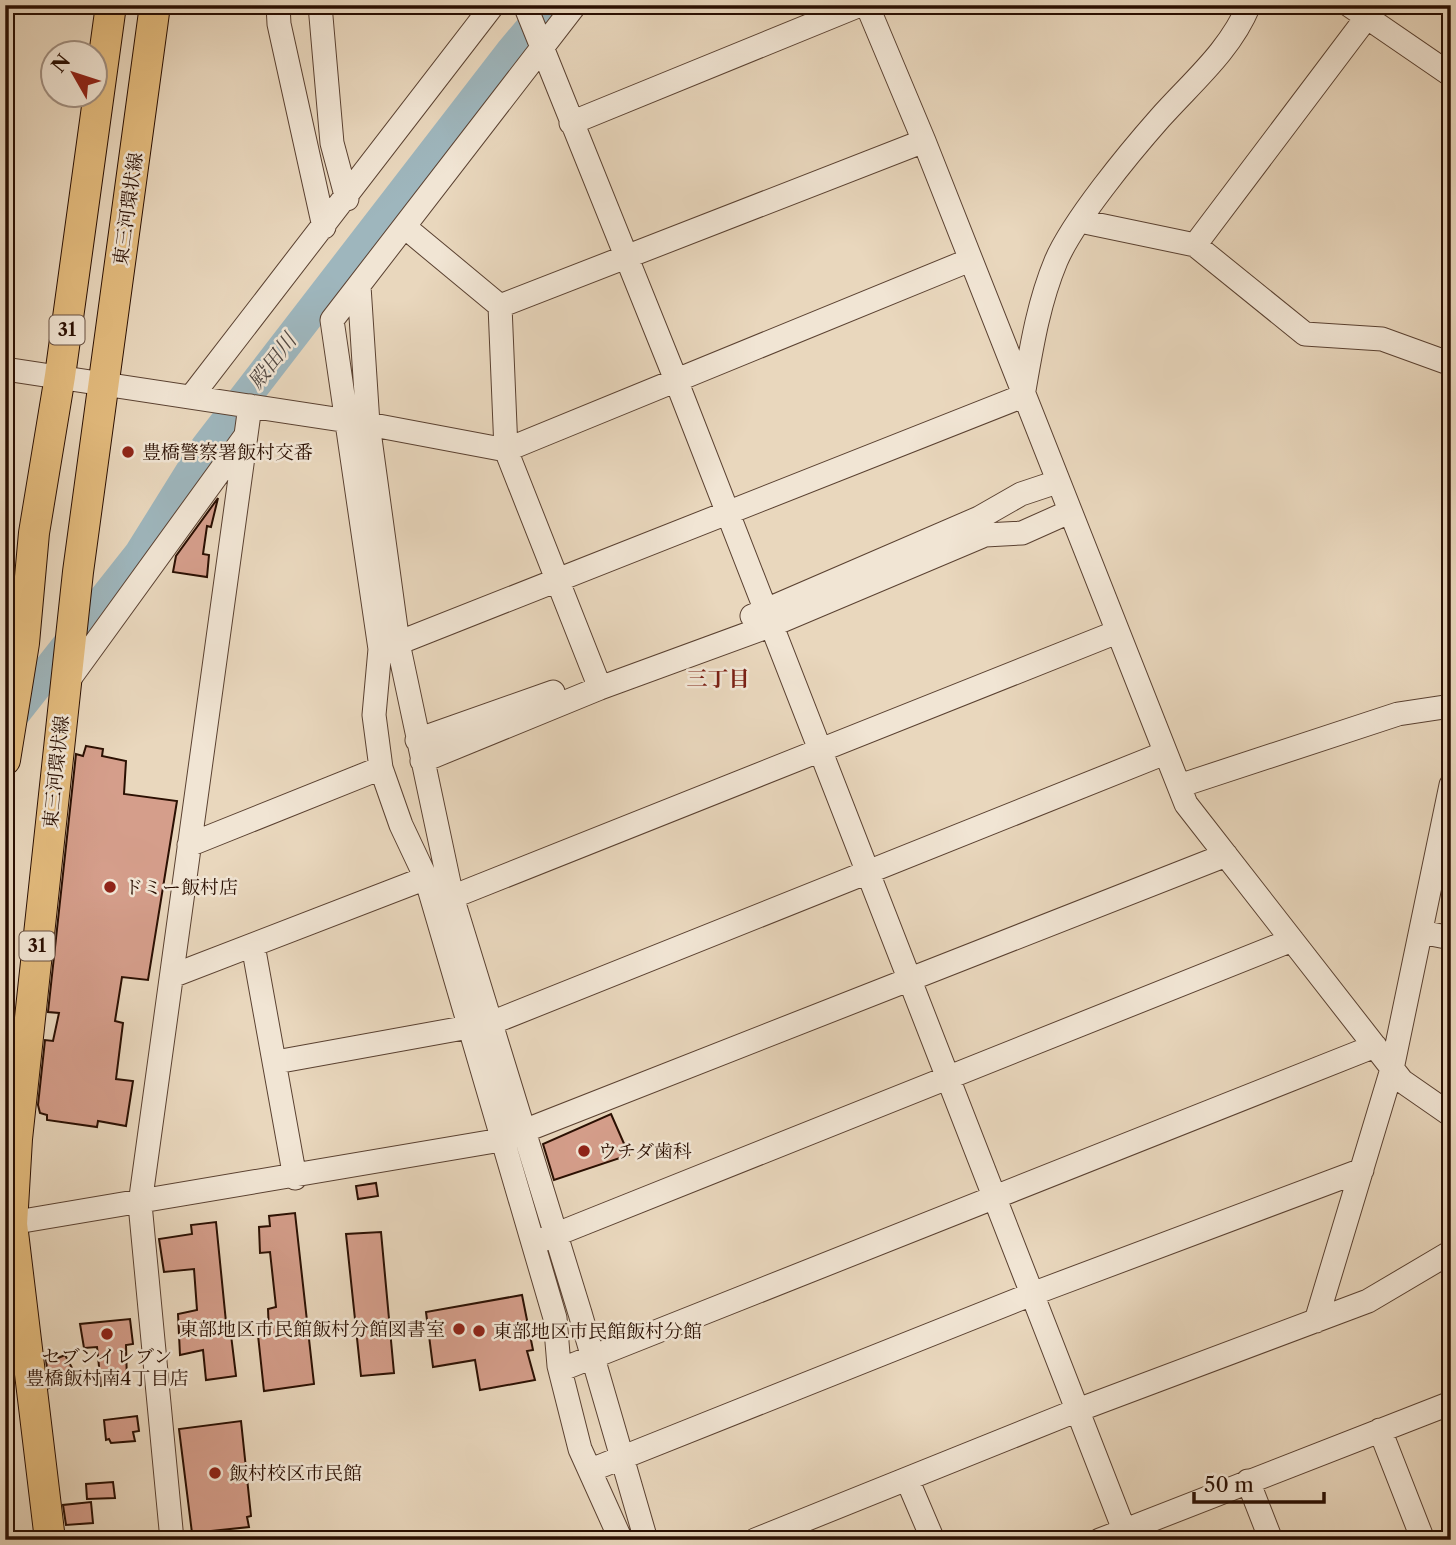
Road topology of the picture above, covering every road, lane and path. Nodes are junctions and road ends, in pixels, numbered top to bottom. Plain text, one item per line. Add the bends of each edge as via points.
1 (111, 5) edge
2 (155, 5) edge
3 (278, 5) edge
4 (493, 5) edge
5 (525, 5) edge
6 (575, 5) edge
7 (860, 5) edge
8 (867, 5) edge
9 (1249, 5) edge
10 (323, 8) edge
11 (1364, 10) edge
12 (539, 42) junction
13 (1451, 75) edge
14 (571, 122) junction
15 (924, 141) junction
16 (347, 199) junction
17 (1080, 221) junction
18 (324, 227) junction
19 (406, 228) junction
20 (1195, 245) junction
21 (625, 257) junction
22 (971, 260) junction
23 (500, 306) junction
24 (1451, 364) edge
25 (5, 369) edge
26 (60, 376) junction
27 (676, 380) junction
28 (104, 383) junction
29 (1023, 396) junction
30 (199, 398) junction
31 (250, 406) junction
32 (358, 423) junction
33 (246, 435) junction
34 (506, 450) junction
35 (1057, 482) junction
36 (727, 512) junction
37 (1069, 512) junction
38 (558, 581) junction
39 (769, 618) junction
40 (1117, 632) junction
41 (398, 643) junction
42 (17, 655) edge
43 (66, 676) junction
44 (598, 682) junction
45 (1451, 706) edge
46 (820, 748) junction
47 (419, 750) junction
48 (1165, 752) junction
49 (5, 759) edge
50 (381, 768) junction
51 (1451, 785) edge
52 (1179, 786) junction
53 (190, 845) junction
54 (1226, 855) junction
55 (1443, 858) edge
56 (868, 873) junction
57 (426, 878) junction
58 (452, 897) junction
59 (1421, 932) junction
60 (1451, 938) edge
61 (1292, 940) junction
62 (253, 945) junction
63 (172, 976) junction
64 (910, 979) junction
65 (480, 1025) junction
66 (1375, 1046) junction
67 (276, 1062) junction
68 (1392, 1069) junction
69 (948, 1077) junction
70 (1451, 1115) edge
71 (524, 1130) junction
72 (501, 1140) junction
73 (1362, 1170) junction
74 (295, 1178) junction
75 (994, 1196) junction
76 (140, 1204) junction
77 (8, 1224) edge
78 (556, 1234) junction
79 (533, 1244) junction
80 (1451, 1252) edge
81 (1032, 1294) junction
82 (1316, 1321) junction
83 (593, 1357) junction
84 (560, 1370) junction
85 (1451, 1403) edge
86 (1078, 1410) junction
87 (1380, 1430) junction
88 (623, 1457) junction
89 (591, 1470) junction
90 (907, 1479) junction
91 (1248, 1481) junction
92 (1126, 1535) edge
93 (50, 1540) edge
94 (172, 1540) edge
95 (621, 1540) edge
96 (646, 1540) edge
97 (755, 1540) edge
98 (933, 1540) edge
99 (1100, 1540) edge
100 (1271, 1540) edge
101 (1423, 1540) edge

1 - 26 main road, 31
2 - 28 main road, 東三河環状線 / 31
3 - 18 street
4 - 16 street
5 - 12 street
6 - 12 street
7 - 14 street
8 - 15 street
9 - 17 street via 1214,62 1159,118
10 - 16 street via 332,143
11 - 13 street
11 - 20 street
12 - 14 street
12 - 19 street
14 - 21 street
15 - 21 street
15 - 22 street
16 - 18 street
17 - 20 street
17 - 29 street via 1057,260 1036,321
18 - 30 street
19 - 23 street
19 - 32 street via 359,286
20 - 24 street via 1305,334 1382,339
21 - 23 street
21 - 27 street
22 - 27 street
22 - 29 street
23 - 34 street
25 - 26 street
26 - 28 street
26 - 42 main road, 31
27 - 34 street
27 - 36 street
28 - 30 street
28 - 43 main road, 東三河環状線 / 31
29 - 35 street
29 - 36 street
30 - 31 street
31 - 32 street
31 - 33 street
32 - 34 street
32 - 41 street
32 - 50 street via 380,649 374,715
33 - 43 street
33 - 53 street
34 - 38 street
35 - 37 street
35 - 39 street via 1021,494 979,519
36 - 38 street
36 - 39 street
37 - 39 street via 1022,533 985,536
37 - 40 street
38 - 41 street
38 - 44 street
39 - 44 street
39 - 46 street
40 - 46 street
40 - 48 street
41 - 47 street
42 - 49 main road, 31
43 - 77 main road, 東三河環状線 / 31
44 - 47 street
45 - 52 street via 1398,714
46 - 56 street
46 - 58 street
47 - 58 street
48 - 52 street
48 - 56 street
50 - 53 street
50 - 57 street
51 - 55 street
52 - 54 street via 1186,804
53 - 63 street
54 - 61 street
54 - 64 street
55 - 59 street
56 - 64 street
56 - 65 street
57 - 58 street
57 - 62 street
57 - 65 street
58 - 65 street
59 - 60 street
59 - 68 street
61 - 66 street
61 - 69 street
62 - 63 street
62 - 67 street
63 - 76 street
64 - 69 street
64 - 71 street
65 - 67 street
65 - 71 street
65 - 72 street
66 - 68 street
66 - 75 street
67 - 74 street
68 - 70 street
68 - 73 street
69 - 75 street
69 - 78 street
71 - 72 street
71 - 78 street
72 - 74 street
72 - 79 street
73 - 81 street
73 - 82 street
74 - 76 street
75 - 81 street
75 - 83 street
76 - 77 street
76 - 94 street
77 - 93 main road, 東三河環状線 / 31
78 - 79 street
78 - 83 street
79 - 84 street via 555,1318
80 - 82 street via 1368,1301
81 - 86 street
81 - 88 street
82 - 86 street
83 - 84 street
83 - 88 street
84 - 89 street via 580,1449
85 - 87 street
86 - 90 street
86 - 92 street
87 - 91 street
87 - 101 street
88 - 89 street
88 - 96 street
89 - 95 street
90 - 97 street
90 - 98 street
91 - 92 street
91 - 100 street
92 - 99 street

